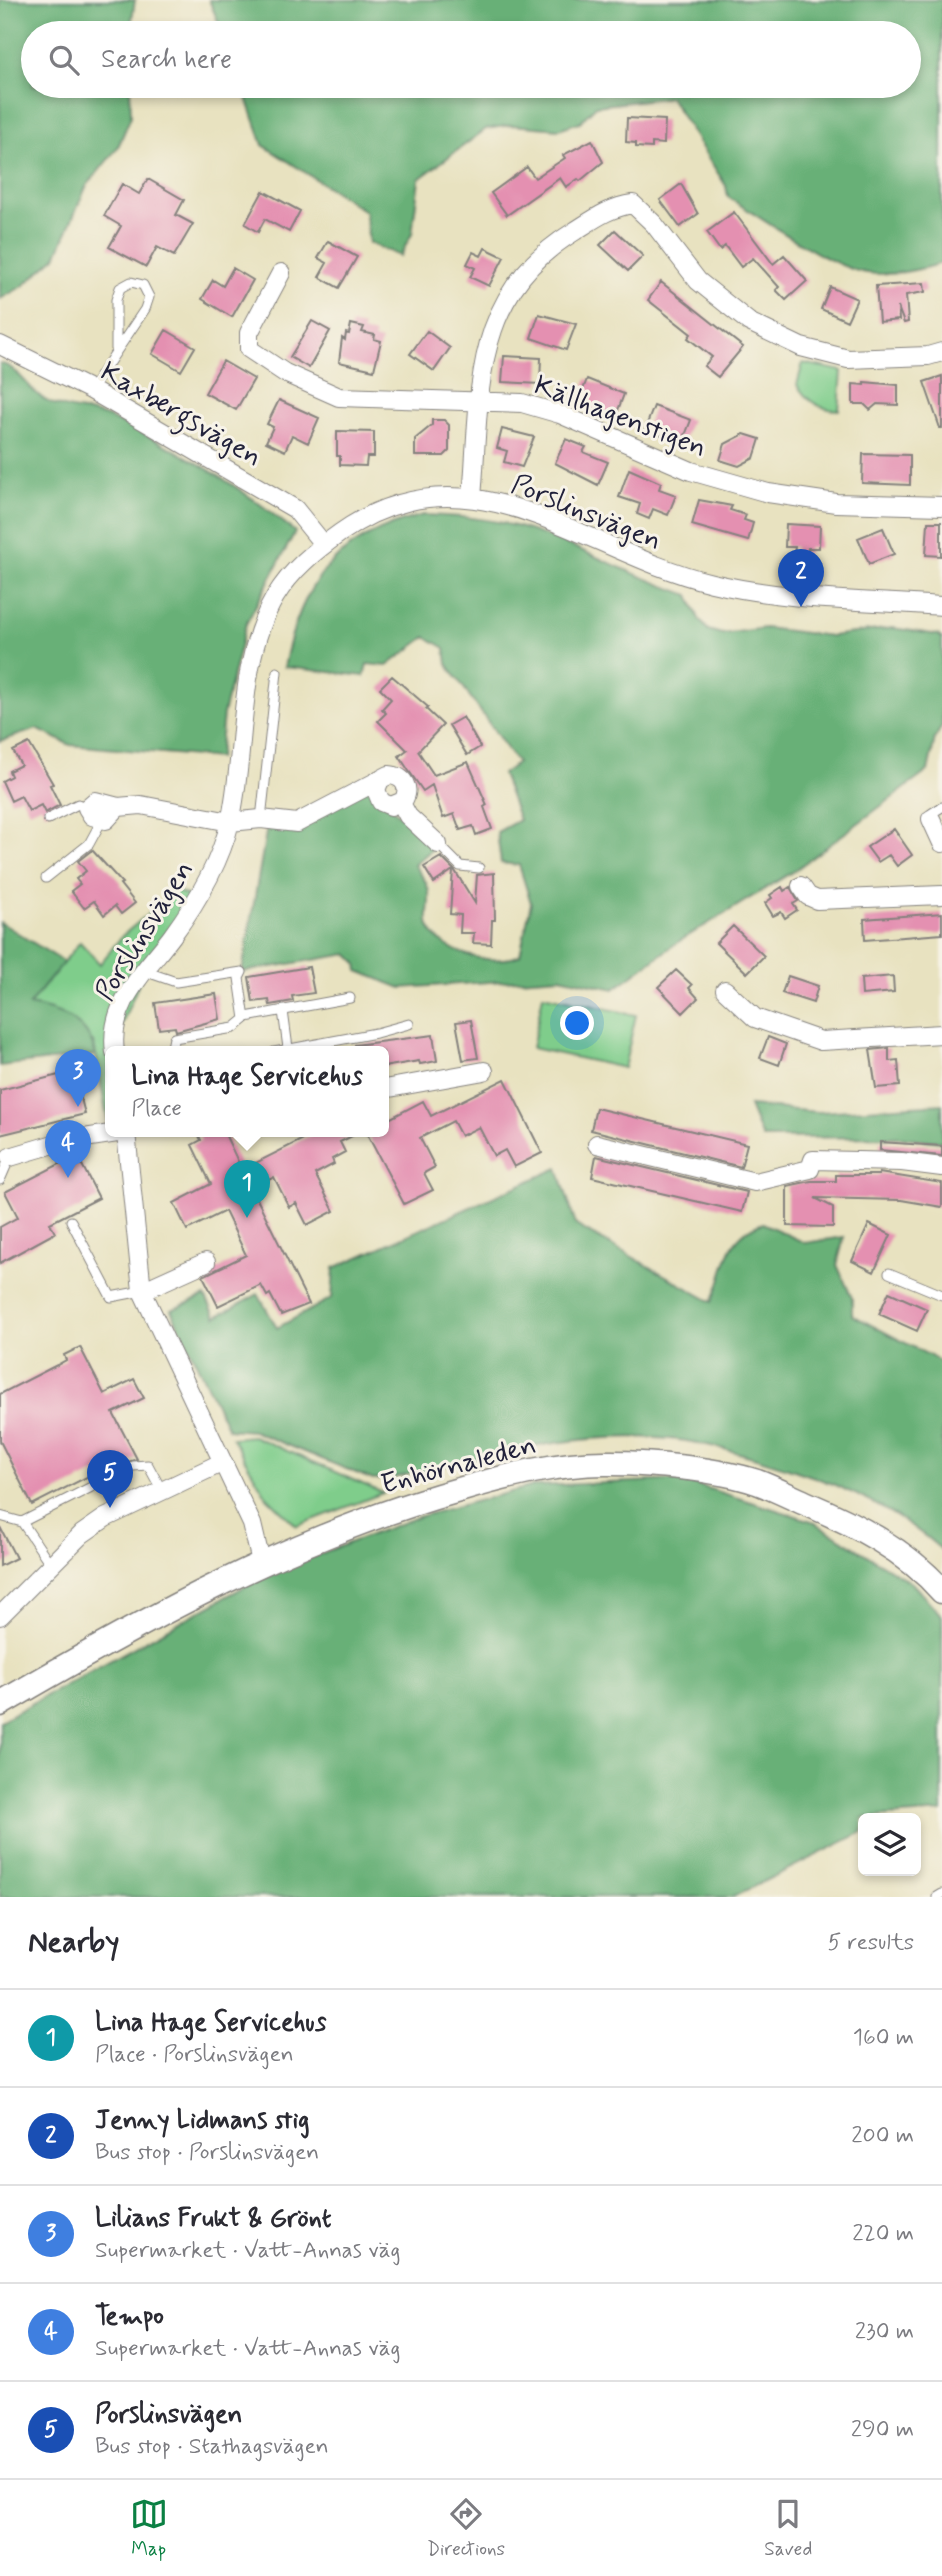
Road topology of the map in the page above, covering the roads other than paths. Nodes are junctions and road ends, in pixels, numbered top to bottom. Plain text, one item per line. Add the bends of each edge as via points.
1 (281, 273) dead end
2 (0, 345) edge
3 (116, 352) junction
4 (942, 352) edge
5 (91, 390) junction
6 (480, 399) junction
7 (472, 498) junction
8 (942, 506) edge
9 (324, 545) junction
10 (942, 606) edge
11 (276, 672) dead end
12 (118, 807) junction
13 (87, 808) junction
14 (937, 813) edge
15 (48, 819) dead end
16 (102, 820) junction
17 (261, 820) junction
18 (230, 822) junction
19 (942, 842) edge
20 (439, 844) joint
21 (479, 868) dead end
22 (46, 878) dead end
23 (801, 887) dead end
24 (942, 895) edge
25 (144, 971) junction
26 (725, 990) dead end
27 (351, 998) dead end
28 (283, 1011) junction
29 (246, 1017) junction
30 (409, 1024) dead end
31 (942, 1034) edge
32 (115, 1046) edge
33 (172, 1046) edge
34 (288, 1046) edge
35 (300, 1046) edge
36 (484, 1071) dead end
37 (389, 1088) edge
38 (105, 1135) edge
39 (126, 1137) edge
40 (597, 1143) dead end
41 (10, 1157) joint
42 (942, 1167) edge
43 (0, 1180) edge
44 (71, 1221) dead end
45 (206, 1262) dead end
46 (889, 1273) dead end
47 (142, 1291) junction
48 (942, 1295) edge
49 (221, 1463) junction
50 (160, 1489) junction
51 (0, 1516) edge
52 (22, 1522) junction
53 (261, 1562) junction
54 (51, 1565) junction
55 (942, 1591) edge
56 (0, 1616) edge
57 (0, 1704) edge
58 (942, 1894) edge
59 (937, 1897) edge

1 - 6 street, Källhagenstigen via 249,332 250,349 285,373 339,397
2 - 5 street, Kaxbergsvägen
3 - 3 lane via 120,288 131,282 143,285 149,297 145,309
3 - 5 lane
4 - 6 street via 848,359 801,347 749,323 698,281 633,204 616,206 552,245 517,282 492,325
5 - 9 street, Kaxbergsvägen via 295,509
6 - 7 street
6 - 8 street, Källhagenstigen via 522,403 560,414 691,471 768,493 836,503
7 - 9 street, Porslinsvägen via 416,501 384,510
7 - 10 street, Porslinsvägen via 530,511 624,554 711,583 769,596
9 - 18 street, Porslinsvägen via 275,597 261,629 251,668
11 - 17 lane
12 - 13 street via 95,801
12 - 16 street
12 - 18 street via 141,805
13 - 15 lane via 78,804
13 - 16 street
14 - 19 street
16 - 22 lane via 89,844
17 - 18 street
17 - 20 street via 297,823 332,798 380,780 376,790 381,802 401,803 408,816
18 - 25 street, Porslinsvägen via 218,859 196,900
20 - 21 lane via 460,866
23 - 24 street via 817,900
25 - 29 lane via 176,982 242,972 239,978
25 - 32 street, Porslinsvägen via 118,1013
26 - 31 street via 755,1018 821,1041
27 - 28 lane
28 - 29 lane
28 - 34 lane
29 - 33 lane via 233,1028 174,1038
30 - 35 lane
36 - 37 street
38 - 41 street
39 - 47 street
40 - 42 street via 755,1182 810,1169 813,1160
41 - 43 lane
44 - 47 lane via 111,1297
45 - 47 street
46 - 48 lane
47 - 49 street
49 - 50 street
49 - 53 street via 252,1524
50 - 52 lane via 148,1465 134,1466
50 - 54 street via 97,1523
51 - 52 lane
52 - 54 lane
53 - 55 street, Enhörnaleden via 412,1503 531,1471 608,1463 680,1468 755,1481 868,1533 923,1569
53 - 57 street, Enhörnaleden via 97,1646
54 - 56 street
58 - 59 lane

